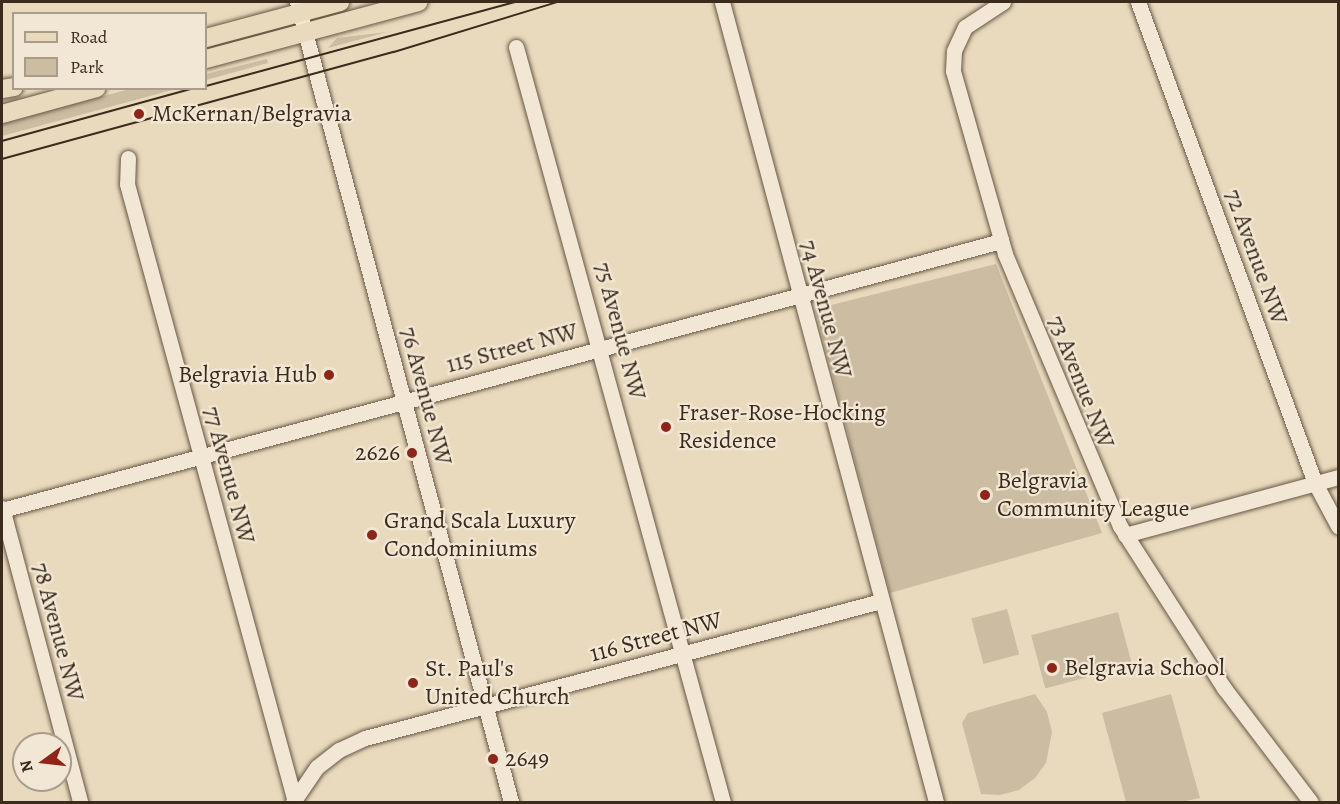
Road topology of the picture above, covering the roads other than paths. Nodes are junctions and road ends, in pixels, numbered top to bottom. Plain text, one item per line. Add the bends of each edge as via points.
1 (340, 2) edge
2 (419, 2) edge
3 (722, 2) edge
4 (1003, 2) edge
5 (1138, 2) edge
6 (298, 7) edge
7 (305, 33) junction
8 (207, 38) edge
9 (516, 47) dead end
10 (207, 59) edge
11 (90, 90) edge
12 (2, 114) edge
13 (128, 158) dead end
14 (1001, 241) junction
15 (799, 296) junction
16 (601, 347) junction
17 (405, 400) junction
18 (201, 457) junction
19 (1338, 477) edge
20 (1315, 483) junction
21 (2, 509) edge
22 (1338, 526) edge
23 (1125, 536) junction
24 (881, 601) junction
25 (682, 653) junction
26 (486, 705) junction
27 (80, 802) edge
28 (294, 802) edge
29 (511, 802) edge
30 (723, 802) edge
31 (936, 802) edge
32 (1311, 802) edge

1 - 6 main road
2 - 7 main road
3 - 15 street, 74 Avenue NW
4 - 14 street, 73 Avenue NW via 961,33 954,51 953,71
5 - 20 street, 72 Avenue NW
6 - 7 street, 76 Avenue NW
6 - 8 main road
7 - 10 main road
7 - 17 street, 76 Avenue NW
9 - 16 street, 75 Avenue NW
11 - 12 main road
13 - 18 street, 77 Avenue NW via 127,184
14 - 15 street, 115 Street NW
14 - 23 street, 73 Avenue NW via 1097,480
15 - 16 street, 115 Street NW
15 - 24 street, 74 Avenue NW
16 - 17 street, 115 Street NW
16 - 25 street, 75 Avenue NW
17 - 18 street, 115 Street NW
17 - 26 street, 76 Avenue NW
18 - 21 street, 115 Street NW
18 - 28 street, 77 Avenue NW
19 - 20 street
20 - 22 street, 72 Avenue NW
20 - 23 street
21 - 27 street, 78 Avenue NW
23 - 32 street, 73 Avenue NW via 1224,688
24 - 25 street, 116 Street NW
24 - 31 street, 74 Avenue NW
25 - 26 street, 116 Street NW
25 - 30 street, 75 Avenue NW
26 - 28 street, 116 Street NW via 352,743 317,767
26 - 29 street, 76 Avenue NW

